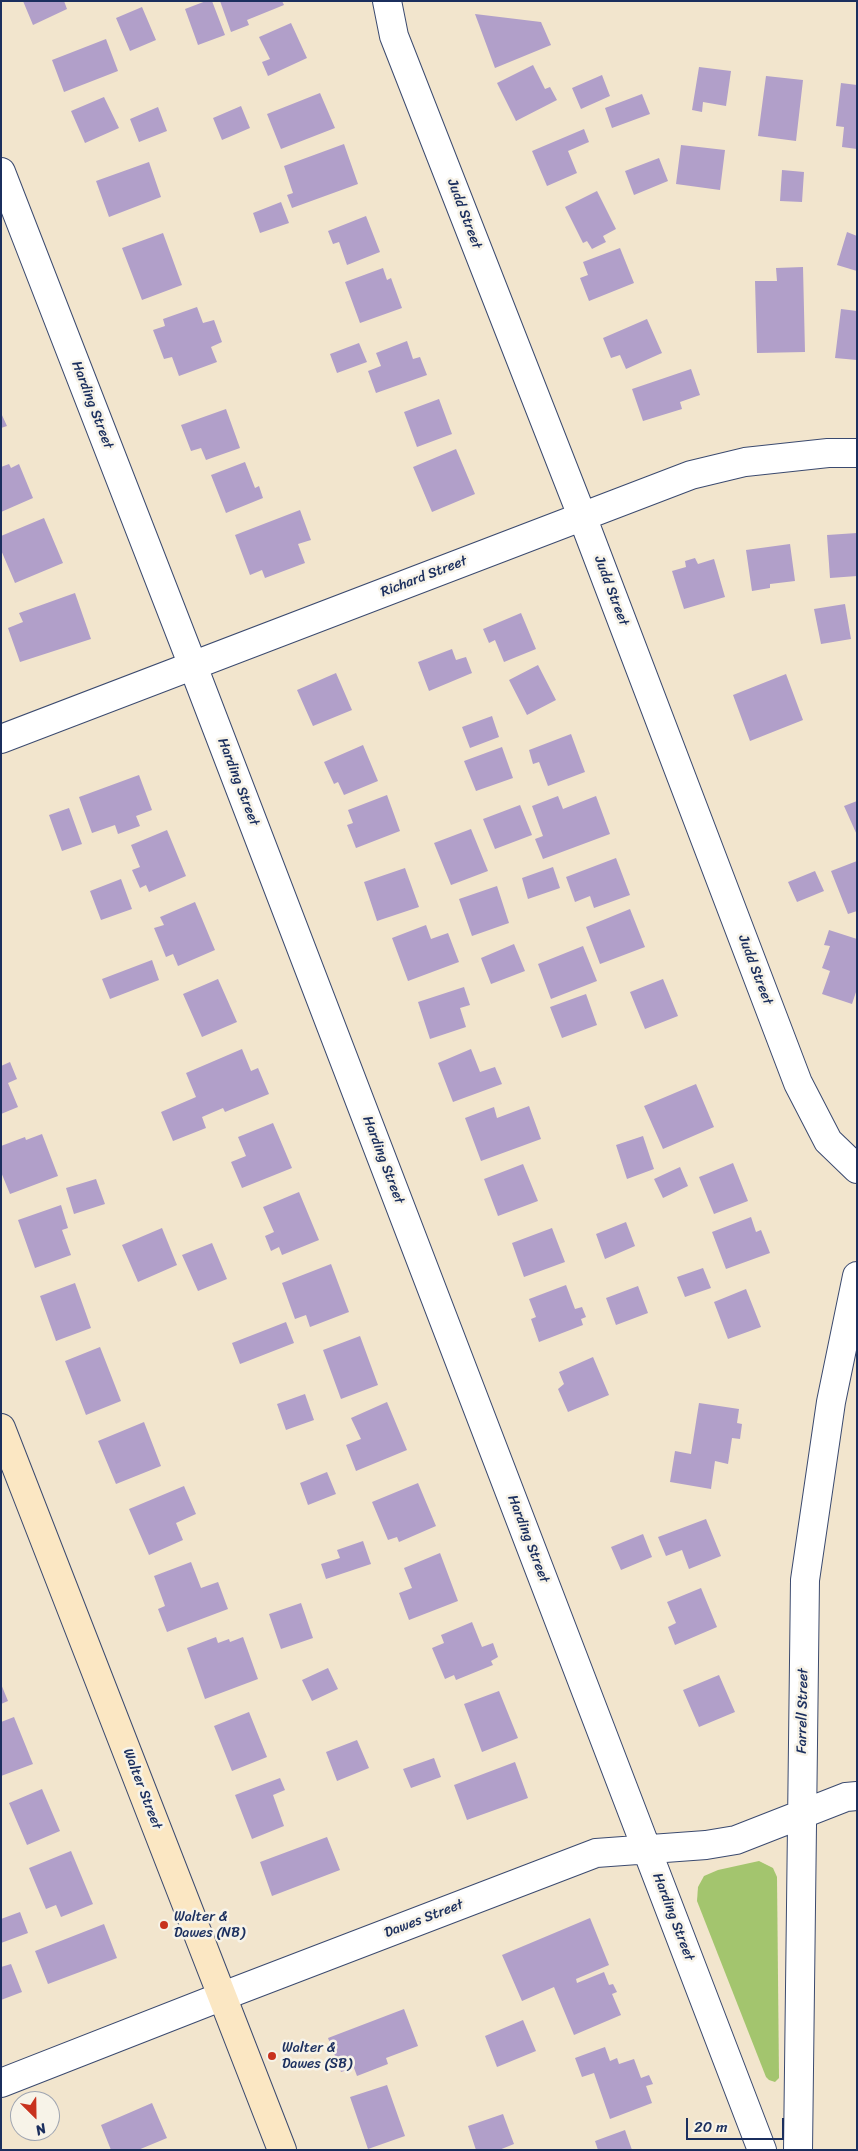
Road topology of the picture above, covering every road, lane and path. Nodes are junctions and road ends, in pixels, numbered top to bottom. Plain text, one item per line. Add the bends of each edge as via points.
1 (387, 1) edge
2 (1, 172) edge
3 (857, 453) edge
4 (582, 516) junction
5 (193, 666) junction
6 (1, 739) edge
7 (857, 1169) edge
8 (857, 1276) edge
9 (1, 1428) edge
10 (857, 1796) edge
11 (801, 1814) junction
12 (647, 1850) junction
13 (223, 1996) junction
14 (1, 2083) edge
15 (282, 2150) edge
16 (762, 2150) edge
17 (798, 2150) edge

1 - 4 street, Judd Street via 394,36
2 - 5 street, Harding Street
3 - 4 street, Richard Street via 745,462 691,475
4 - 5 street, Richard Street
4 - 7 street, Judd Street via 798,1083 828,1141
5 - 6 street, Richard Street
5 - 12 street, Harding Street
8 - 11 street, Farrell Street via 831,1402 806,1580
9 - 13 street, Walter Street
10 - 11 street, Dawes Street
11 - 12 street, Dawes Street via 736,1840
11 - 17 street, Farrell Street
12 - 13 street, Dawes Street via 596,1853
12 - 16 street, Harding Street
13 - 14 street, Dawes Street
13 - 15 street, Walter Street

